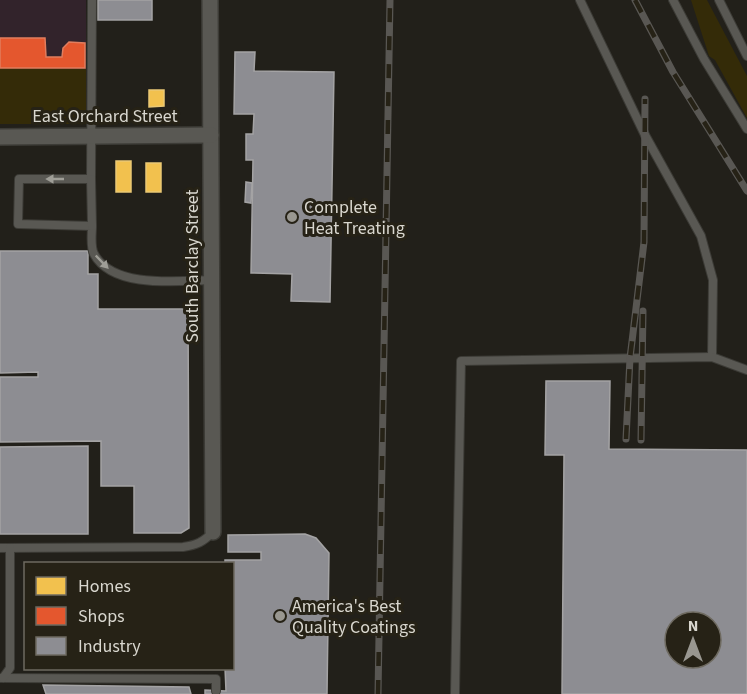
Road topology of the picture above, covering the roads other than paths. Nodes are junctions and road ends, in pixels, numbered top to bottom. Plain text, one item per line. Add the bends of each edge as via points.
1 (92, 0) edge
2 (210, 0) edge
3 (580, 0) edge
4 (673, 0) edge
5 (719, 0) edge
6 (746, 51) edge
7 (747, 129) edge
8 (211, 135) junction
9 (92, 136) junction
10 (0, 137) edge
11 (91, 179) junction
12 (92, 226) junction
13 (212, 280) junction
14 (712, 357) junction
15 (747, 370) edge
16 (213, 532) joint
17 (0, 548) edge
18 (10, 548) junction
19 (1, 678) edge
20 (216, 691) dead end
21 (455, 694) edge

1 - 9 lane
2 - 8 street, South Barclay Street
3 - 14 lane via 645,135 701,236 713,280
4 - 7 lane
5 - 6 lane
8 - 9 street, East Orchard Street
8 - 13 street, South Barclay Street
9 - 10 street, East Orchard Street
9 - 11 lane
11 - 12 lane
11 -> 12 lane via 19,179 18,224
12 -> 13 lane via 93,253 105,268 144,280
13 - 16 street, South Barclay Street
14 - 15 lane
14 - 21 lane via 461,361
16 - 18 lane via 205,541 183,547
17 - 18 lane
18 - 19 lane via 10,668
19 - 20 lane via 216,679

